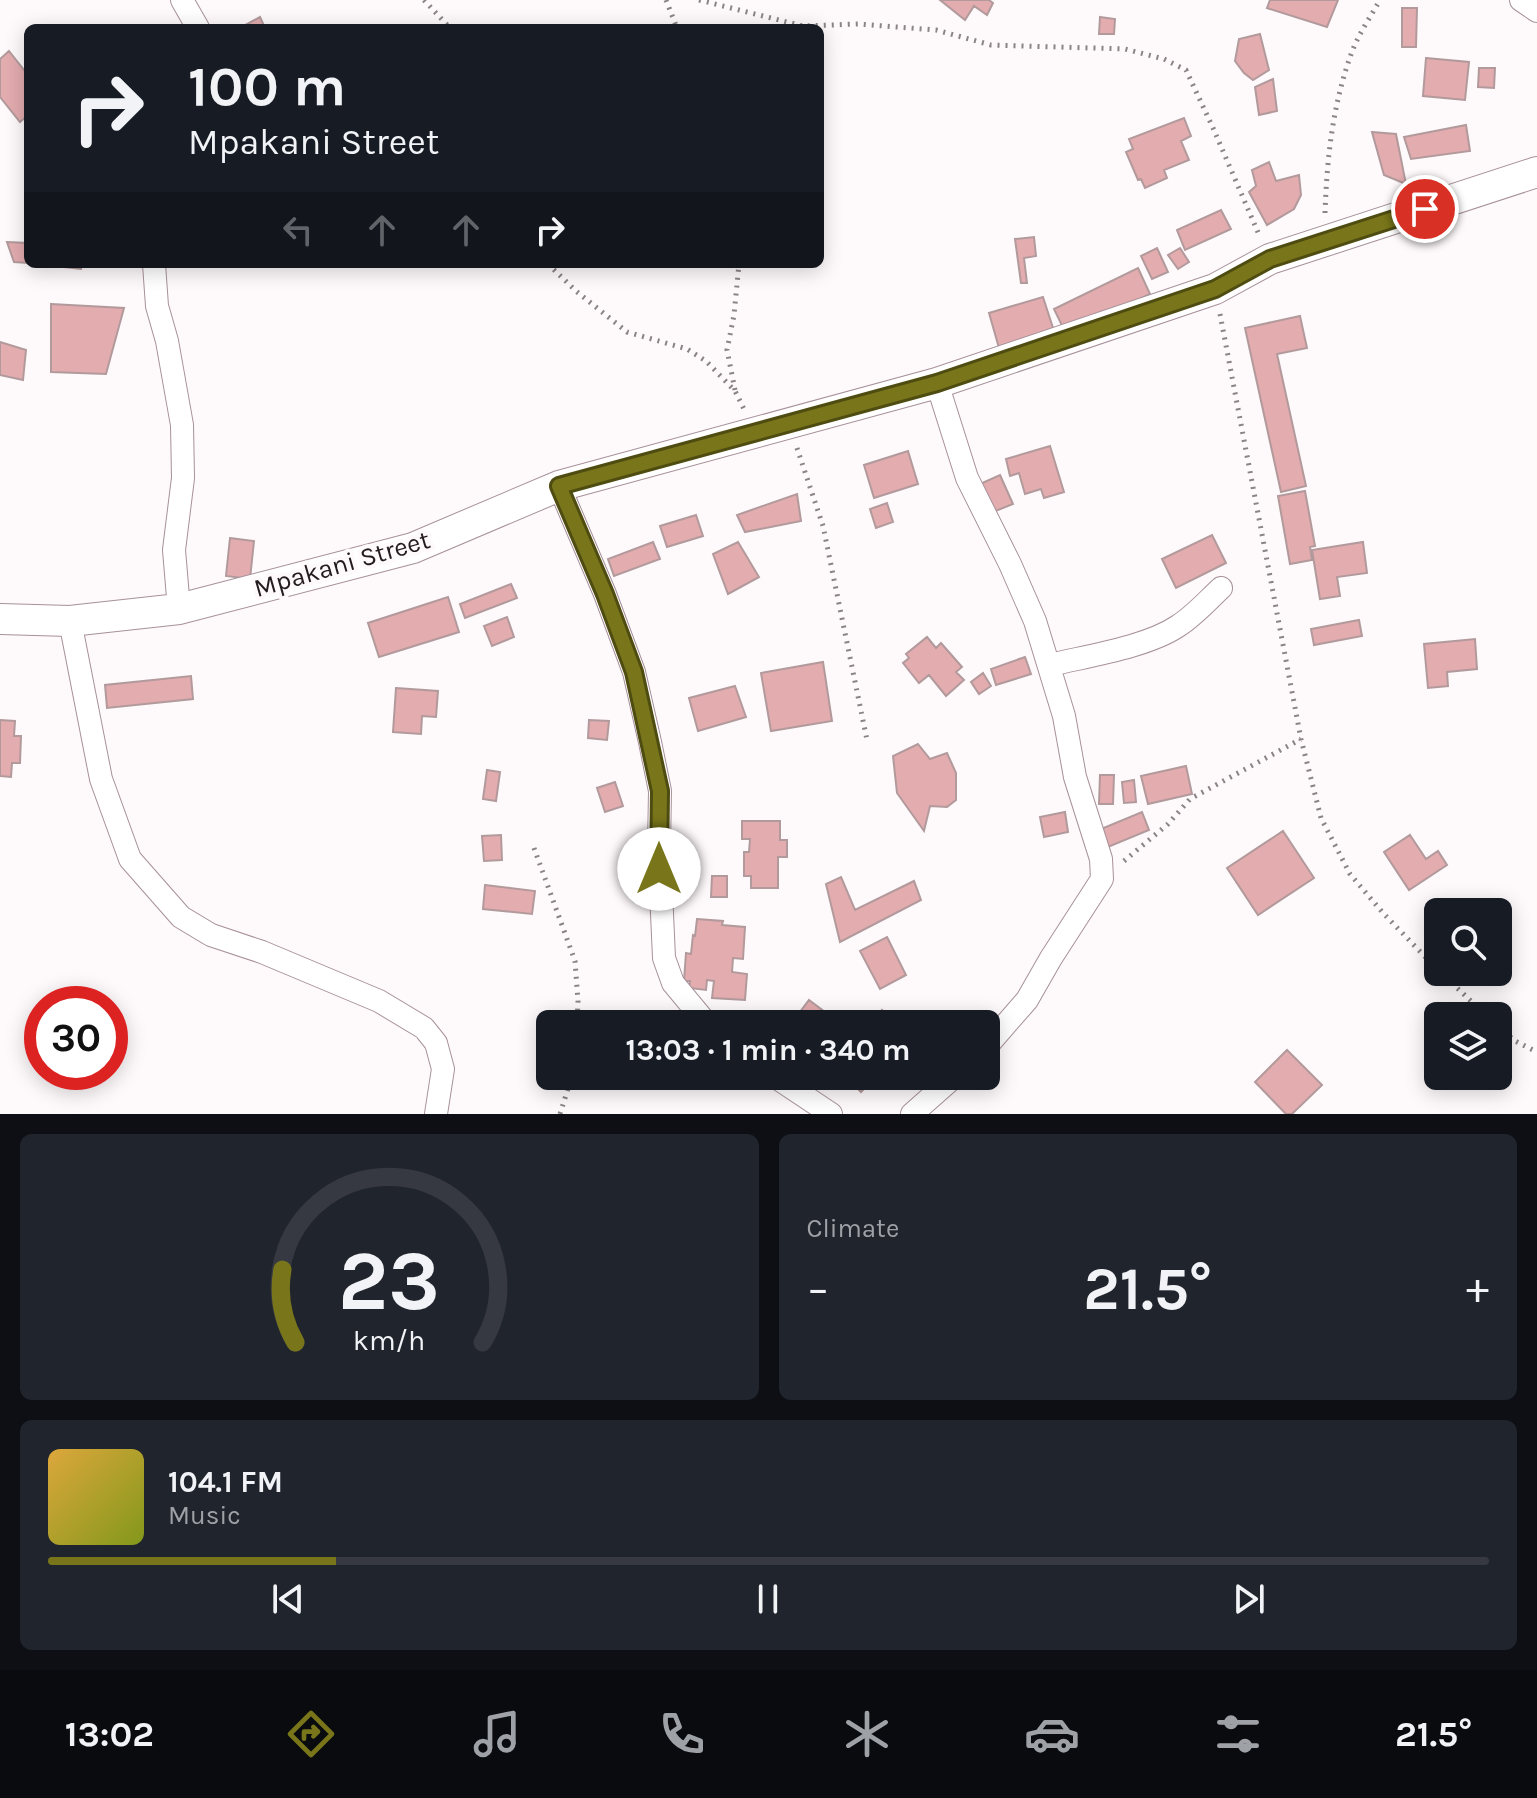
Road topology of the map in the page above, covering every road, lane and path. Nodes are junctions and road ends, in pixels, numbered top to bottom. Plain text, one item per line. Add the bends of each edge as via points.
1 (182, 0) edge
2 (424, 0) edge
3 (666, 0) edge
4 (699, 0) edge
5 (1380, 0) edge
6 (1521, 0) edge
7 (1537, 11) edge
8 (196, 24) edge
9 (446, 24) edge
10 (675, 24) edge
11 (795, 24) edge
12 (824, 25) edge
13 (1537, 172) edge
14 (1324, 241) junction
15 (1270, 259) junction
16 (154, 268) edge
17 (552, 268) edge
18 (739, 268) edge
19 (1215, 289) junction
20 (937, 383) junction
21 (735, 391) junction
22 (789, 424) junction
23 (757, 433) junction
24 (559, 486) junction
25 (1221, 588) dead end
26 (179, 609) junction
27 (0, 619) edge
28 (70, 621) junction
29 (1050, 665) junction
30 (1301, 739) junction
31 (867, 740) dead end
32 (534, 848) dead end
33 (1102, 879) junction
34 (1424, 955) edge
35 (1455, 986) edge
36 (1472, 1002) edge
37 (578, 1010) edge
38 (695, 1010) edge
39 (1000, 1031) edge
40 (1512, 1038) edge
41 (1537, 1052) edge
42 (568, 1090) edge
43 (795, 1090) edge
44 (939, 1090) edge
45 (436, 1114) edge
46 (560, 1114) edge
47 (831, 1114) edge
48 (912, 1114) edge

1 - 8 street
2 - 9 path
3 - 10 path
4 - 11 path
5 - 14 path via 1354,46 1336,100
6 - 7 street
12 - 15 path via 936,30 991,45 1125,49 1186,70
13 - 14 street, Mpakani Street
14 - 15 street, Mpakani Street
15 - 19 street, Mpakani Street
16 - 26 street via 182,425 183,478 174,550
17 - 21 path via 627,332 687,349
18 - 21 path via 727,350
19 - 20 street, Mpakani Street
19 - 30 path
20 - 22 street, Mpakani Street
20 - 29 street via 967,478 1010,564
21 - 23 path
22 - 23 street, Mpakani Street
22 - 31 path via 823,526
23 - 24 street, Mpakani Street
24 - 26 street, Mpakani Street via 413,548
24 - 38 street via 634,672 660,791 664,958 673,983
25 - 29 street via 1164,634
26 - 28 street, Mpakani Street
27 - 28 street, Mpakani Street
28 - 45 street via 101,779 130,859 181,917 211,935 379,1001 424,1028 436,1043 443,1069
29 - 33 street
30 - 33 path via 1190,799
30 - 34 path via 1321,818 1350,874
32 - 37 path via 575,961
33 - 39 street via 1027,1000
35 - 36 path
40 - 41 path
42 - 46 path
43 - 47 street
44 - 48 street

